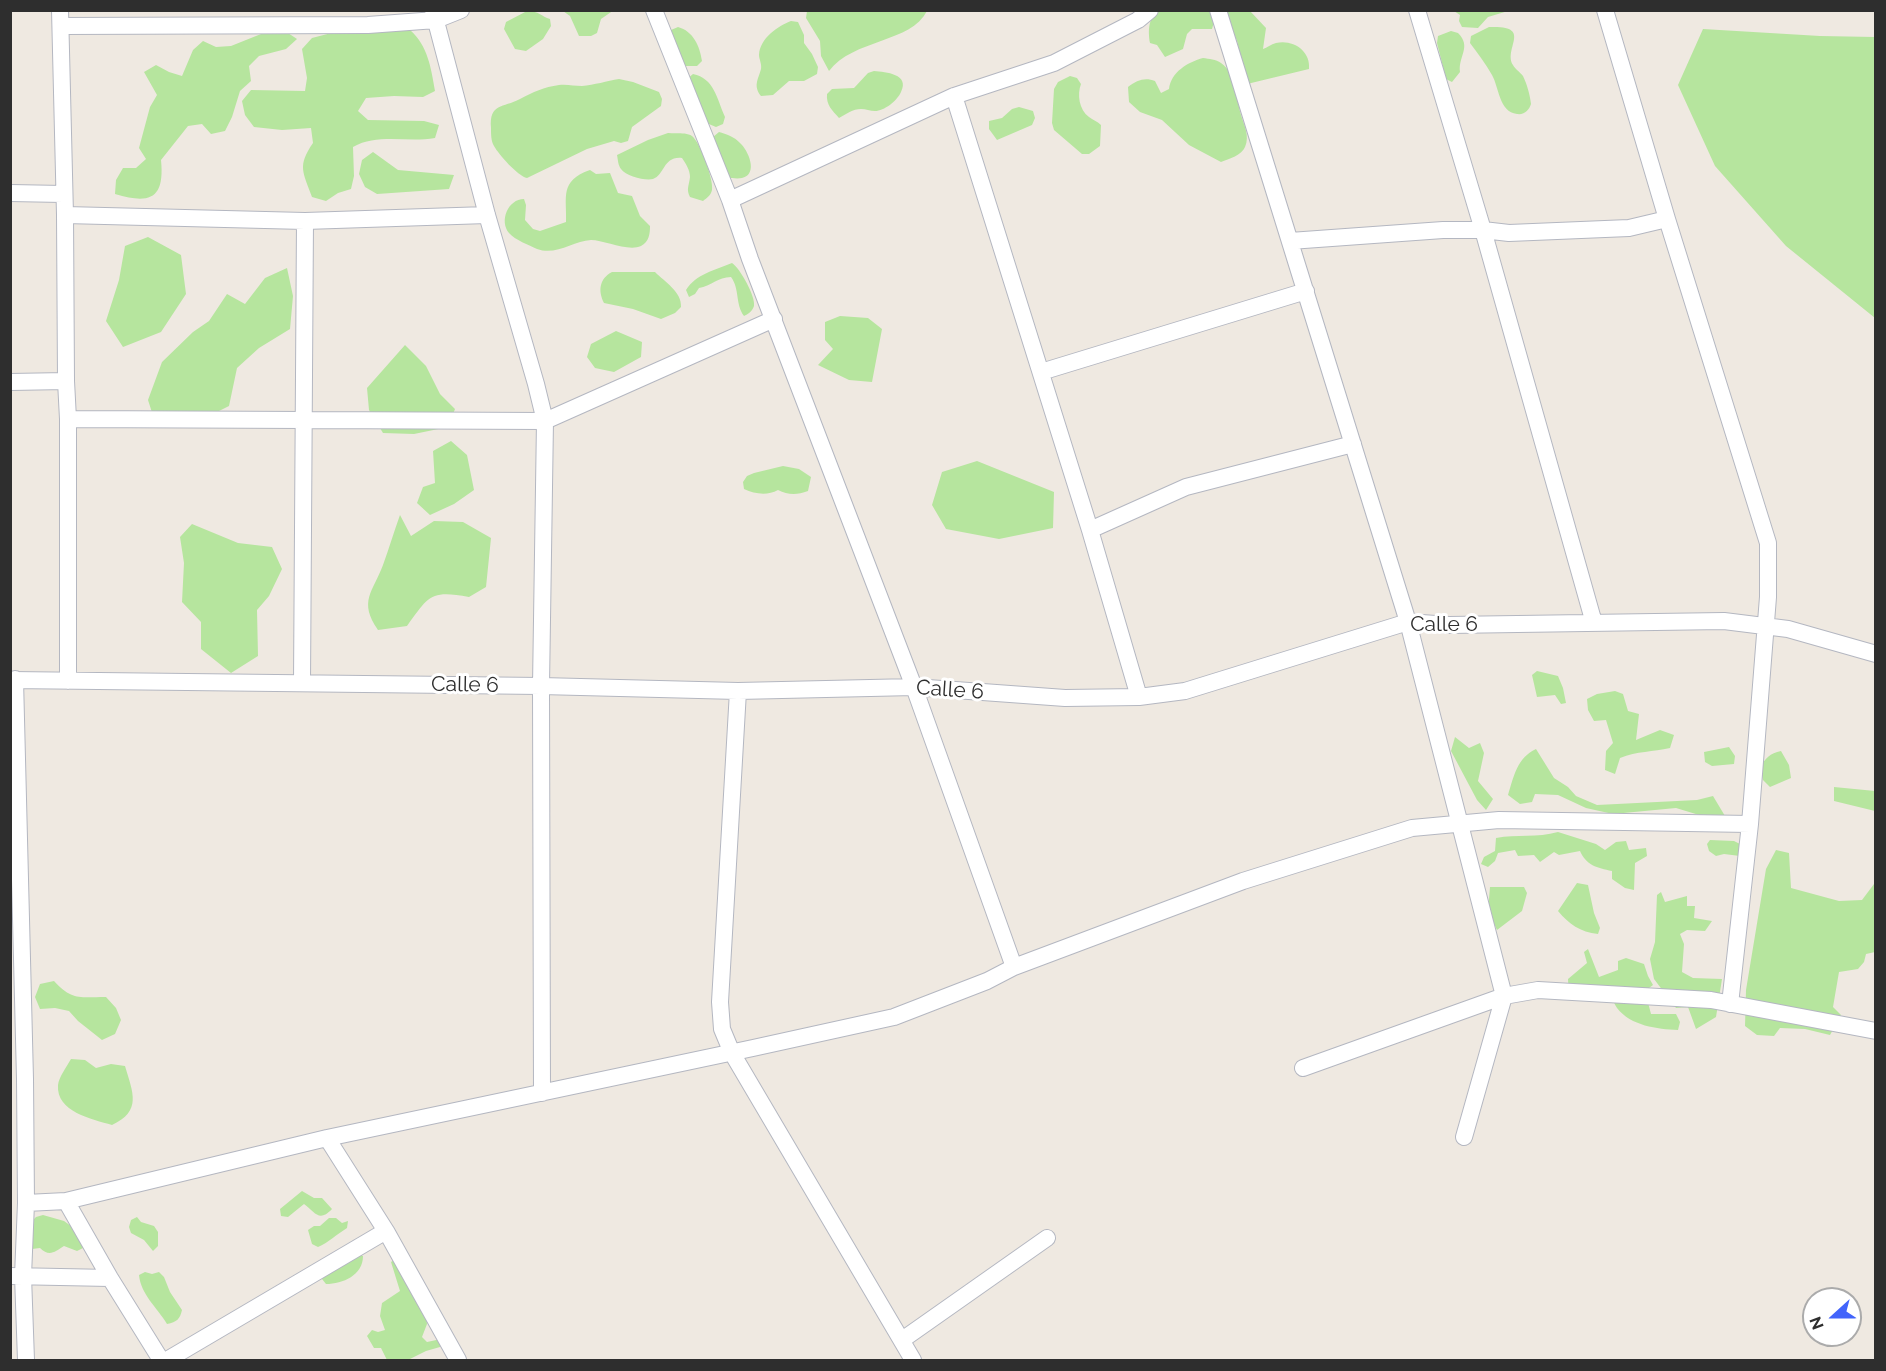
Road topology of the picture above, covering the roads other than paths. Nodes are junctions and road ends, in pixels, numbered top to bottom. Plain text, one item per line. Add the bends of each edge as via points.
1 (461, 10) edge
2 (654, 10) edge
3 (1150, 10) edge
4 (1218, 10) edge
5 (1417, 10) edge
6 (1605, 10) edge
7 (434, 15) edge
8 (60, 18) edge
9 (954, 96) junction
10 (10, 193) edge
11 (63, 194) junction
12 (730, 200) junction
13 (65, 215) junction
14 (487, 215) junction
15 (1667, 219) junction
16 (305, 221) junction
17 (1483, 230) junction
18 (1290, 241) junction
19 (1306, 291) junction
20 (774, 319) junction
21 (1041, 372) junction
22 (66, 381) junction
23 (10, 382) edge
24 (68, 419) junction
25 (304, 421) junction
26 (545, 421) junction
27 (1353, 444) junction
28 (1090, 530) junction
29 (1408, 622) junction
30 (1594, 623) junction
31 (1765, 627) junction
32 (1875, 654) edge
33 (13, 679) edge
34 (68, 681) junction
35 (302, 682) junction
36 (541, 686) junction
37 (914, 687) junction
38 (738, 691) junction
39 (1139, 697) junction
40 (1459, 824) junction
41 (1750, 824) junction
42 (15, 897) edge
43 (1014, 967) junction
44 (1504, 996) junction
45 (1730, 1004) junction
46 (1875, 1031) edge
47 (732, 1053) junction
48 (1303, 1068) dead end
49 (18, 1079) edge
50 (542, 1093) junction
51 (1464, 1137) dead end
52 (327, 1138) junction
53 (66, 1201) junction
54 (26, 1203) junction
55 (386, 1231) junction
56 (1047, 1238) dead end
57 (17, 1276) edge
58 (110, 1278) junction
59 (902, 1340) junction
60 (26, 1360) edge
61 (161, 1360) edge
62 (167, 1360) edge
63 (458, 1360) edge
64 (914, 1360) edge

1 - 7 street
2 - 12 street
3 - 9 street via 1054,63
4 - 18 street
5 - 17 street
6 - 15 street
7 - 8 street via 368,25
7 - 14 street
8 - 11 street
9 - 12 street
9 - 21 street
10 - 11 street
11 - 13 street
12 - 20 street
13 - 16 street
13 - 22 street
14 - 16 street
14 - 26 street
15 - 17 street via 1629,228 1509,233
15 - 31 street via 1768,543
16 - 25 street
17 - 18 street
17 - 30 street
18 - 19 street
19 - 21 street
19 - 27 street
20 - 26 street
20 - 37 street
21 - 28 street
22 - 23 street
22 - 24 street
24 - 25 street
24 - 34 street
25 - 26 street
25 - 35 street
26 - 36 street
27 - 28 street via 1186,487
27 - 29 street
28 - 39 street
29 - 30 street, Calle 6
29 - 39 street, Calle 6 via 1185,691
29 - 40 street
30 - 31 street, Calle 6 via 1724,621
31 - 32 street, Calle 6 via 1788,629
31 - 41 street
33 - 34 street, Calle 6
33 - 42 street
34 - 35 street, Calle 6
35 - 36 street, Calle 6
36 - 38 street, Calle 6
36 - 50 street
37 - 38 street, Calle 6
37 - 39 street, Calle 6 via 1065,698
37 - 43 street
38 - 47 street via 720,1002 723,1029
40 - 41 street via 1498,820
40 - 43 street via 1412,828 1243,881
40 - 44 street
41 - 45 street
42 - 49 street
43 - 47 street via 894,1017
44 - 45 street via 1538,990
44 - 48 street
44 - 51 street
45 - 46 street
47 - 50 street
47 - 59 street
49 - 54 street
50 - 52 street
52 - 53 street
52 - 55 street
53 - 54 street
53 - 58 street
54 - 57 street
55 - 62 street
55 - 63 street
56 - 59 street
57 - 58 street
57 - 60 street
58 - 61 street
59 - 64 street

